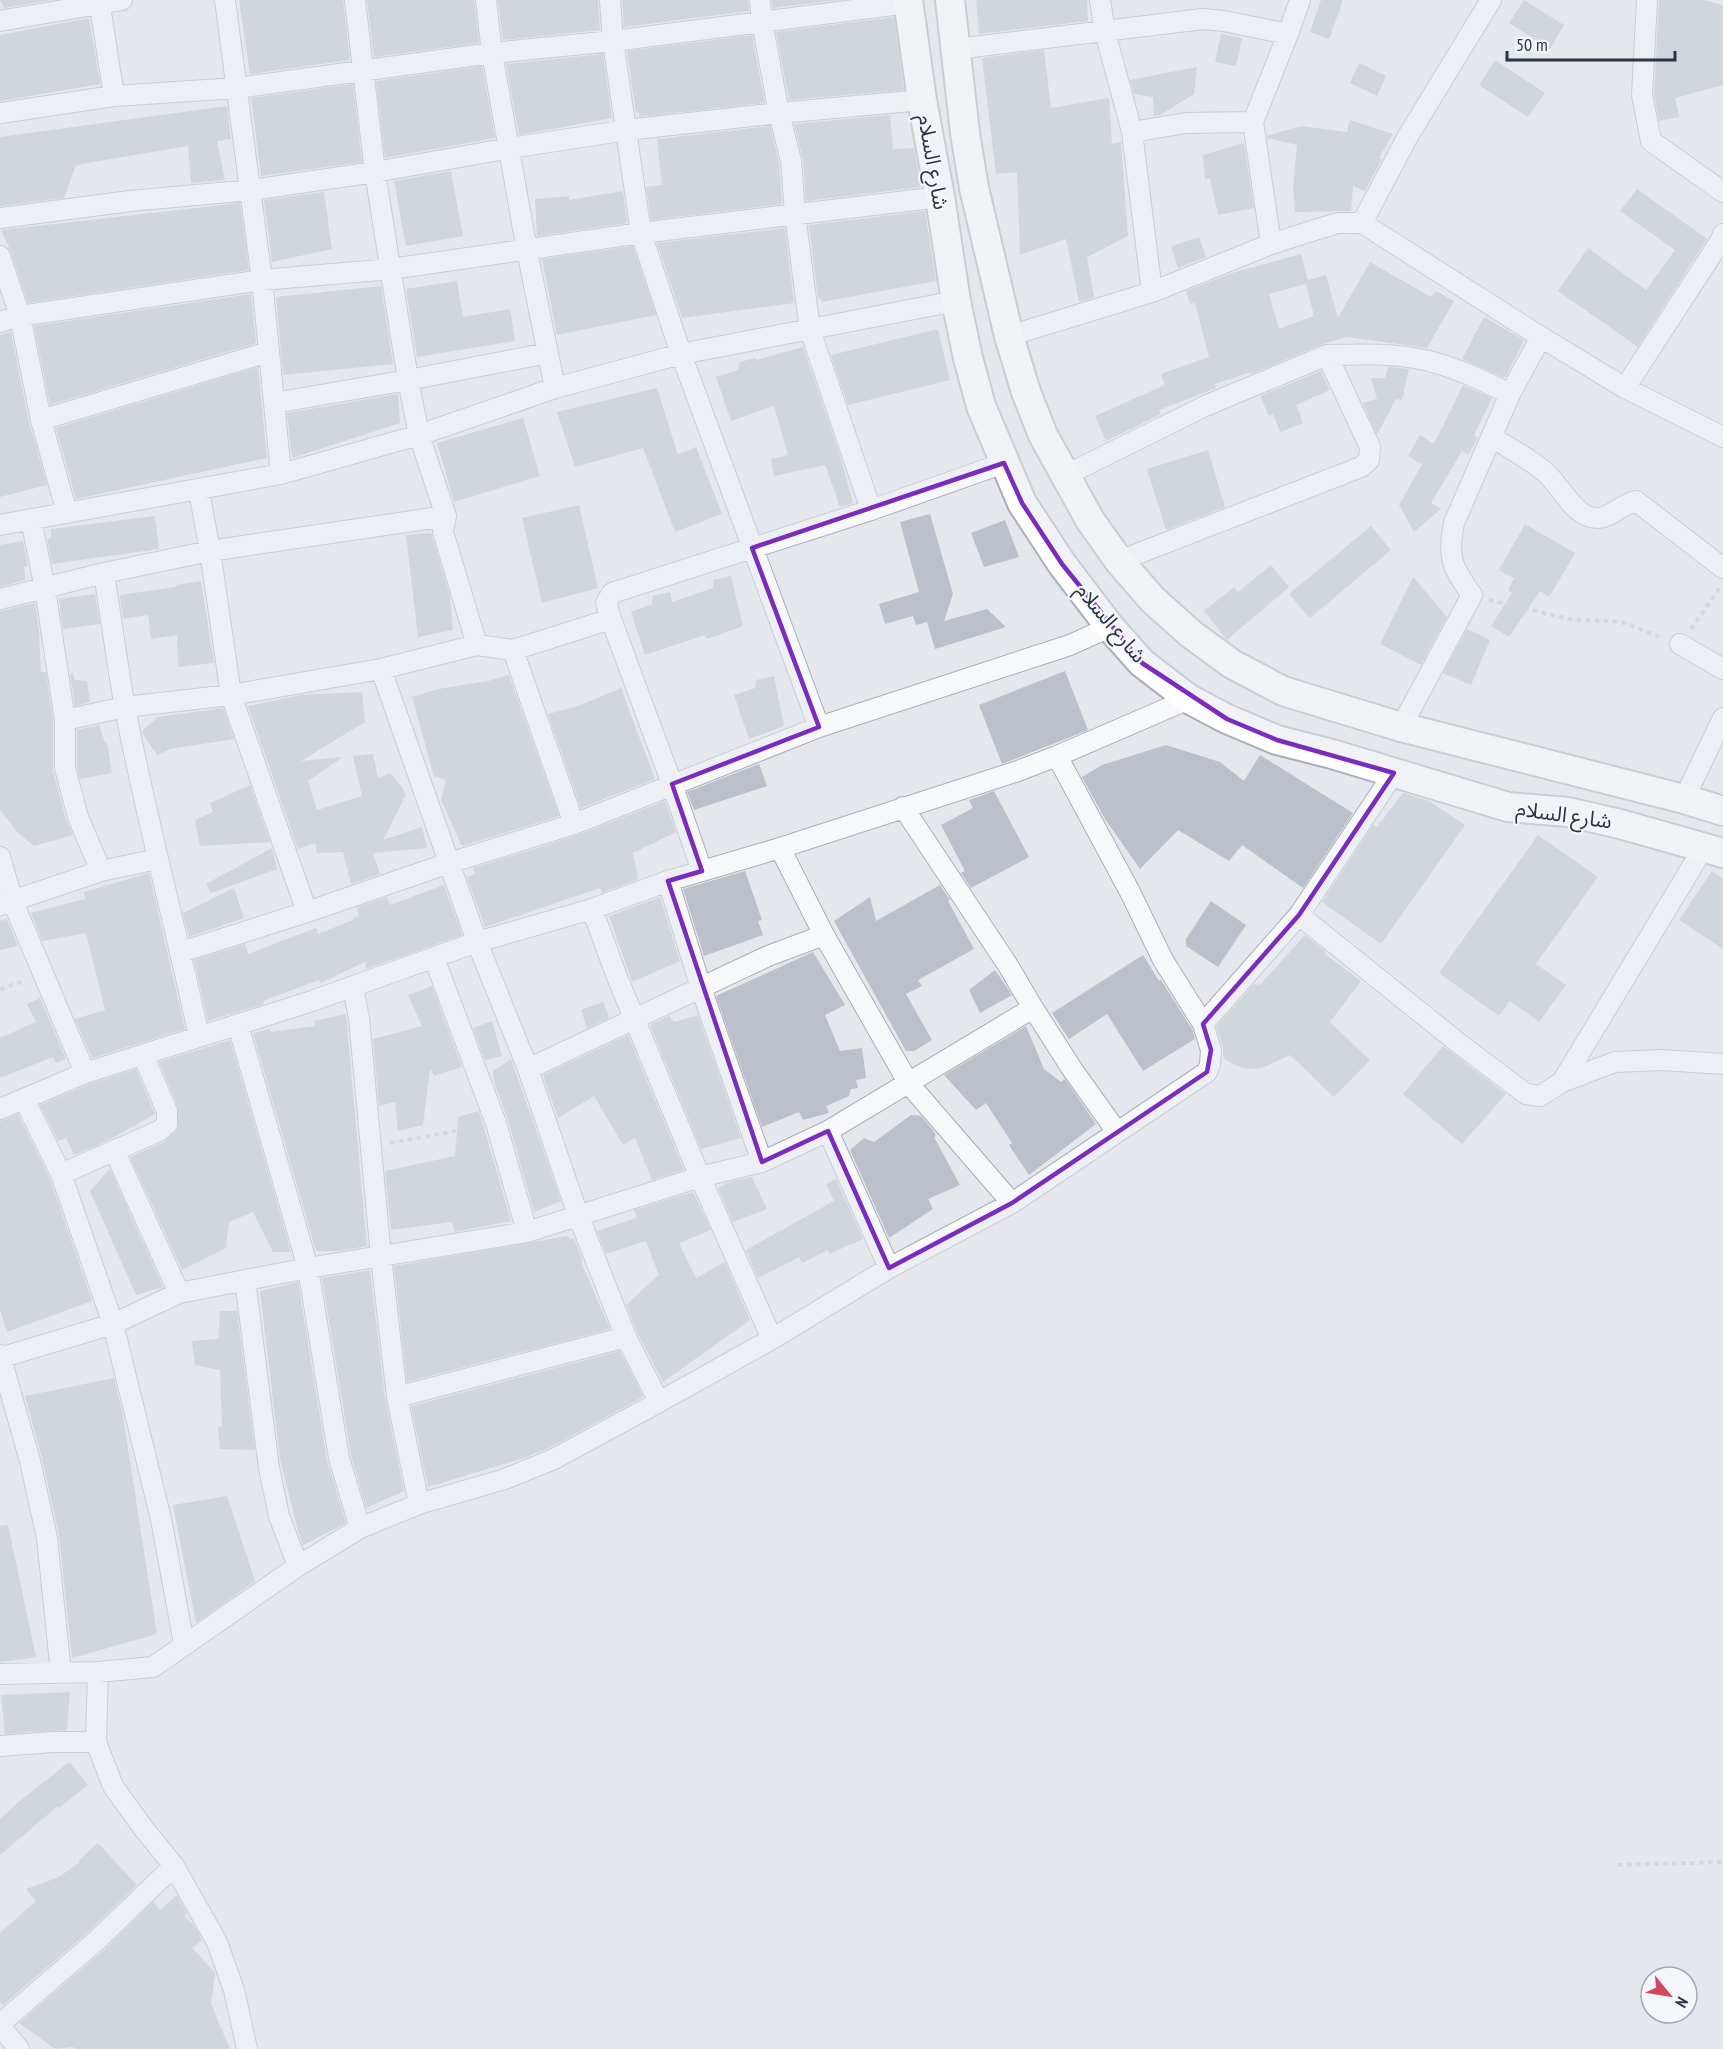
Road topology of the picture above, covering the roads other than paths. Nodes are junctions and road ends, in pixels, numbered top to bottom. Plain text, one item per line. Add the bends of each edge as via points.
1 (122, 0) edge
2 (225, 0) edge
3 (355, 0) edge
4 (486, 0) edge
5 (610, 0) edge
6 (760, 0) edge
7 (950, 0) edge
8 (1100, 0) edge
9 (1300, 0) edge
10 (1491, 0) edge
11 (1647, 0) edge
12 (100, 1) edge
13 (908, 1) edge
14 (0, 21) edge
15 (762, 22) junction
16 (1105, 32) junction
17 (1288, 34) junction
18 (613, 41) junction
19 (956, 49) junction
20 (492, 53) junction
21 (364, 72) junction
22 (237, 88) junction
23 (114, 96) junction
24 (922, 100) junction
25 (779, 113) junction
26 (0, 114) edge
27 (1253, 122) junction
28 (627, 130) junction
29 (1132, 132) junction
30 (510, 148) junction
31 (375, 172) junction
32 (251, 190) junction
33 (1723, 192) edge
34 (940, 197) junction
35 (795, 214) junction
36 (0, 218) edge
37 (1362, 223) junction
38 (641, 233) junction
39 (1723, 234) edge
40 (1272, 244) junction
41 (528, 251) junction
42 (0, 256) edge
43 (391, 269) junction
44 (262, 280) junction
45 (1152, 292) junction
46 (956, 302) junction
47 (20, 316) junction
48 (0, 322) edge
49 (810, 330) junction
50 (1009, 336) junction
51 (1541, 337) junction
52 (268, 352) junction
53 (548, 353) junction
54 (681, 354) junction
55 (1327, 355) junction
56 (408, 380) junction
57 (555, 388) junction
58 (1625, 388) junction
59 (1510, 394) junction
60 (274, 403) junction
61 (41, 420) junction
62 (419, 435) junction
63 (1492, 437) junction
64 (1723, 437) edge
65 (1004, 463) junction
66 (281, 474) junction
67 (1064, 476) junction
68 (199, 491) junction
69 (871, 510) junction
70 (67, 513) junction
71 (446, 516) junction
72 (31, 519) junction
73 (0, 525) edge
74 (752, 548) junction
75 (210, 551) junction
76 (1119, 561) junction
77 (1723, 568) edge
78 (104, 573) junction
79 (45, 589) junction
80 (0, 599) edge
81 (611, 619) junction
82 (1110, 627) junction
83 (477, 645) junction
84 (1680, 645) road end
85 (513, 650) junction
86 (381, 669) junction
87 (1723, 669) edge
88 (231, 695) junction
89 (1189, 699) junction
90 (125, 707) junction
91 (1723, 718) edge
92 (64, 720) junction
93 (819, 727) junction
94 (1401, 727) junction
95 (1058, 756) junction
96 (1394, 773) junction
97 (1582, 773) junction
98 (672, 784) junction
99 (1684, 799) junction
100 (903, 807) junction
101 (1723, 811) edge
102 (1569, 812) junction
103 (574, 824) junction
104 (780, 848) junction
105 (1713, 850) edge
106 (0, 856) edge
107 (158, 859) junction
108 (449, 863) junction
109 (101, 871) junction
110 (702, 871) junction
111 (668, 881) junction
112 (7, 904) edge
113 (592, 909) junction
114 (307, 912) junction
115 (1299, 915) junction
116 (824, 935) junction
117 (477, 942) junction
118 (181, 952) junction
119 (434, 958) junction
120 (353, 987) junction
121 (701, 988) junction
122 (1033, 1008) junction
123 (636, 1018) junction
124 (1203, 1024) junction
125 (238, 1025) junction
126 (199, 1037) junction
127 (143, 1055) junction
128 (1723, 1064) edge
129 (528, 1069) junction
130 (85, 1073) junction
131 (1562, 1082) junction
132 (909, 1084) junction
133 (24, 1099) junction
134 (0, 1109) edge
135 (828, 1131) junction
136 (1117, 1132) junction
137 (115, 1152) junction
138 (762, 1162) junction
139 (61, 1174) junction
140 (700, 1177) junction
141 (1012, 1203) junction
142 (578, 1215) junction
143 (527, 1232) junction
144 (381, 1257) junction
145 (308, 1268) junction
146 (889, 1268) junction
147 (245, 1281) junction
148 (179, 1293) junction
149 (113, 1324) junction
150 (626, 1337) junction
151 (772, 1339) junction
152 (0, 1357) edge
153 (397, 1397) junction
154 (659, 1402) junction
155 (419, 1504) junction
156 (360, 1528) junction
157 (298, 1566) junction
158 (184, 1644) junction
159 (98, 1672) junction
160 (61, 1673) junction
161 (0, 1674) edge
162 (96, 1742) junction
163 (0, 1746) edge
164 (174, 1866) junction
165 (0, 2025) edge
166 (16, 2048) edge
167 (247, 2049) edge

1 - 12 street
2 - 22 street
3 - 21 street
4 - 20 street
5 - 18 street
6 - 15 street
7 - 19 street, شارع السلام
8 - 16 street
9 - 17 street
10 - 37 street via 1408,136
11 - 33 street via 1642,95 1651,141
12 - 14 street
12 - 23 street
13 - 15 street
13 - 24 street, شارع السلام
15 - 18 street
15 - 25 street
16 - 17 street via 1203,20
16 - 19 street
16 - 29 street
17 - 27 street
18 - 20 street
18 - 28 street
19 - 50 street, شارع السلام via 974,188
20 - 21 street
20 - 30 street
21 - 22 street
21 - 31 street
22 - 23 street
22 - 32 street
23 - 26 street
24 - 25 street
24 - 34 street, شارع السلام
25 - 28 street
25 - 35 street via 791,161
27 - 29 street via 1186,123
27 - 40 street
28 - 30 street
28 - 38 street
29 - 45 street
30 - 31 street
30 - 41 street
31 - 32 street
31 - 43 street
32 - 36 street
32 - 44 street
34 - 35 street
34 - 46 street, شارع السلام
35 - 38 street
35 - 49 street
37 - 40 street via 1338,223
37 - 51 street
38 - 41 street
38 - 54 street
39 - 58 street
40 - 45 street
41 - 43 street
41 - 53 street
42 - 47 street
43 - 44 street
43 - 56 street
44 - 47 street
44 - 52 street
45 - 50 street
46 - 49 street
46 - 65 street, شارع السلام via 981,406
47 - 48 street
47 - 61 street
49 - 54 street
49 - 69 street
50 - 67 street, شارع السلام via 1030,403
51 - 58 street
51 - 59 street
52 - 60 street
52 - 61 street
53 - 56 street
53 - 57 street
54 - 57 street
54 - 74 street
55 - 59 street via 1377,354 1428,361
55 - 67 street via 1205,406
55 - 76 street via 1370,447 1369,460 1361,467
56 - 60 street
56 - 62 street
57 - 62 street
58 - 64 street
59 - 63 street
60 - 66 street
61 - 70 street
62 - 66 street
62 - 71 street
63 - 77 street via 1548,474 1579,511 1601,518 1625,503 1636,501
63 - 94 street via 1454,523 1450,544 1454,569 1472,595
65 - 69 street
65 - 82 street, شارع السلام via 1022,503
66 - 68 street
67 - 76 street, شارع السلام
68 - 70 street
68 - 75 street
69 - 74 street
70 - 72 street
71 - 75 street
71 - 83 street via 443,532
72 - 73 street
72 - 79 street
74 - 81 street via 612,593 606,603
74 - 93 street
75 - 78 street
75 - 88 street
76 - 94 street, شارع السلام via 1153,600 1232,664 1283,691
78 - 79 street
78 - 90 street
79 - 80 street
79 - 92 street
81 - 85 street
81 - 98 street
82 - 89 street, شارع السلام via 1142,663
82 - 93 street via 1070,645
83 - 85 street
83 - 86 street
84 - 87 street
85 - 103 street
86 - 88 street
86 - 108 street
88 - 90 street
88 - 114 street
89 - 95 street
89 - 96 street, شارع السلام via 1277,740
90 - 92 street
90 - 107 street
91 - 99 street
92 - 109 street via 65,768 78,818
93 - 98 street
94 - 97 street, شارع السلام
95 - 100 street
95 - 124 street via 1163,960
96 - 102 street, شارع السلام via 1508,807
96 - 115 street
97 - 99 street, شارع السلام
97 - 102 street
98 - 103 street
98 - 110 street
99 - 101 street, شارع السلام
100 - 104 street
100 - 122 street
102 - 105 street, شارع السلام
103 - 108 street
104 - 110 street
104 - 116 street
105 - 131 street
106 - 112 street
107 - 109 street
107 - 118 street
108 - 114 street
108 - 117 street
109 - 112 street
110 - 111 street
111 - 113 street
111 - 121 street
112 - 130 street
113 - 117 street
113 - 123 street
114 - 118 street
115 - 124 street
115 - 131 street via 1526,1094 1540,1096
116 - 121 street
116 - 132 street
117 - 119 street
117 - 129 street
118 - 126 street
119 - 120 street
119 - 143 street via 496,1123
120 - 125 street
120 - 144 street
121 - 123 street
121 - 138 street
122 - 132 street
122 - 136 street
123 - 129 street
123 - 140 street
124 - 136 street via 1211,1050 1206,1072
125 - 126 street
125 - 145 street
126 - 127 street
127 - 130 street
127 - 137 street via 167,1111 167,1124
128 - 131 street via 1615,1062
129 - 142 street
130 - 133 street
132 - 135 street
132 - 141 street
133 - 134 street
133 - 139 street
135 - 138 street
135 - 146 street
136 - 141 street
137 - 139 street
137 - 148 street
138 - 140 street
139 - 149 street
140 - 142 street
140 - 151 street
141 - 146 street
142 - 143 street
142 - 150 street
143 - 144 street
144 - 145 street
144 - 153 street
145 - 147 street
145 - 156 street via 339,1458
146 - 151 street
147 - 148 street
147 - 157 street via 269,1468 279,1516
148 - 149 street
149 - 152 street
149 - 158 street via 161,1519
150 - 153 street
150 - 154 street
151 - 154 street
152 - 160 street via 47,1538
153 - 155 street
154 - 155 street via 554,1459 506,1479
155 - 156 street
156 - 157 street
157 - 158 street
158 - 159 street via 153,1667
159 - 160 street
159 - 162 street
160 - 161 street
162 - 163 street
162 - 164 street via 113,1786
164 - 165 street
164 - 167 street via 217,1942 234,1990
165 - 166 street

